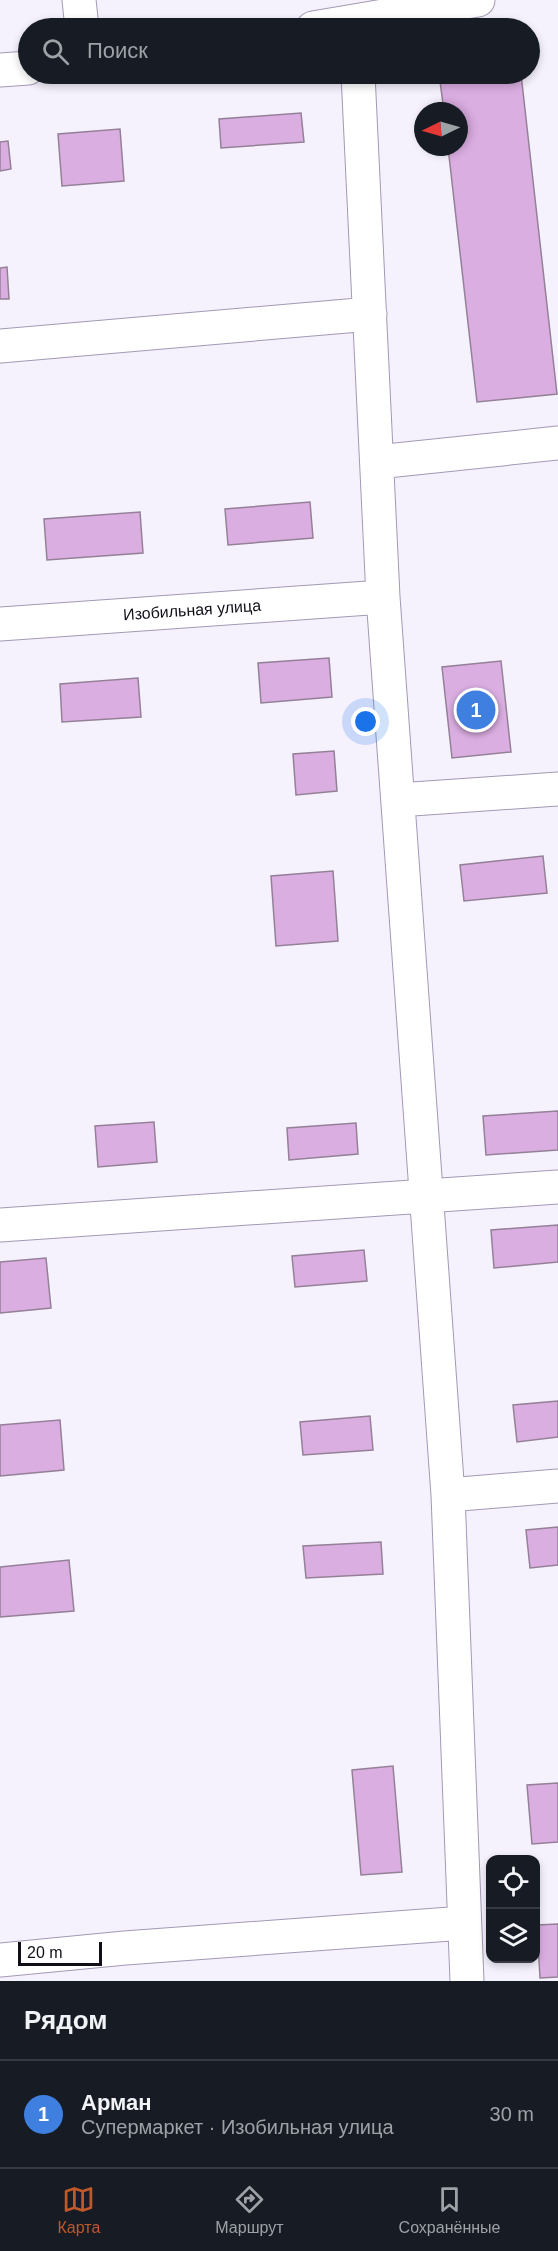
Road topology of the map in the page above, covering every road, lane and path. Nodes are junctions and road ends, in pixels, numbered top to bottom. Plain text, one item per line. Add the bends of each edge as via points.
1 (79, 0) edge
2 (478, 0) edge
3 (81, 18) edge
4 (389, 18) edge
5 (18, 69) edge
6 (0, 70) edge
7 (358, 84) edge
8 (370, 314) junction
9 (0, 346) edge
10 (556, 449) edge
11 (377, 462) junction
12 (383, 597) junction
13 (0, 624) edge
14 (558, 789) edge
15 (398, 800) junction
16 (558, 1188) edge
17 (427, 1195) junction
18 (0, 1225) edge
19 (558, 1486) edge
20 (448, 1495) junction
21 (464, 1923) junction
22 (0, 1960) edge
23 (467, 1981) edge

1 - 3 street
2 - 4 street
5 - 6 street
7 - 8 street
8 - 9 street
8 - 11 street
10 - 11 street
11 - 12 street
12 - 13 street, Изобильная улица
12 - 15 street
14 - 15 street
15 - 17 street
16 - 17 street
17 - 18 street
17 - 20 street
19 - 20 street
20 - 21 street
21 - 22 street
21 - 23 street

